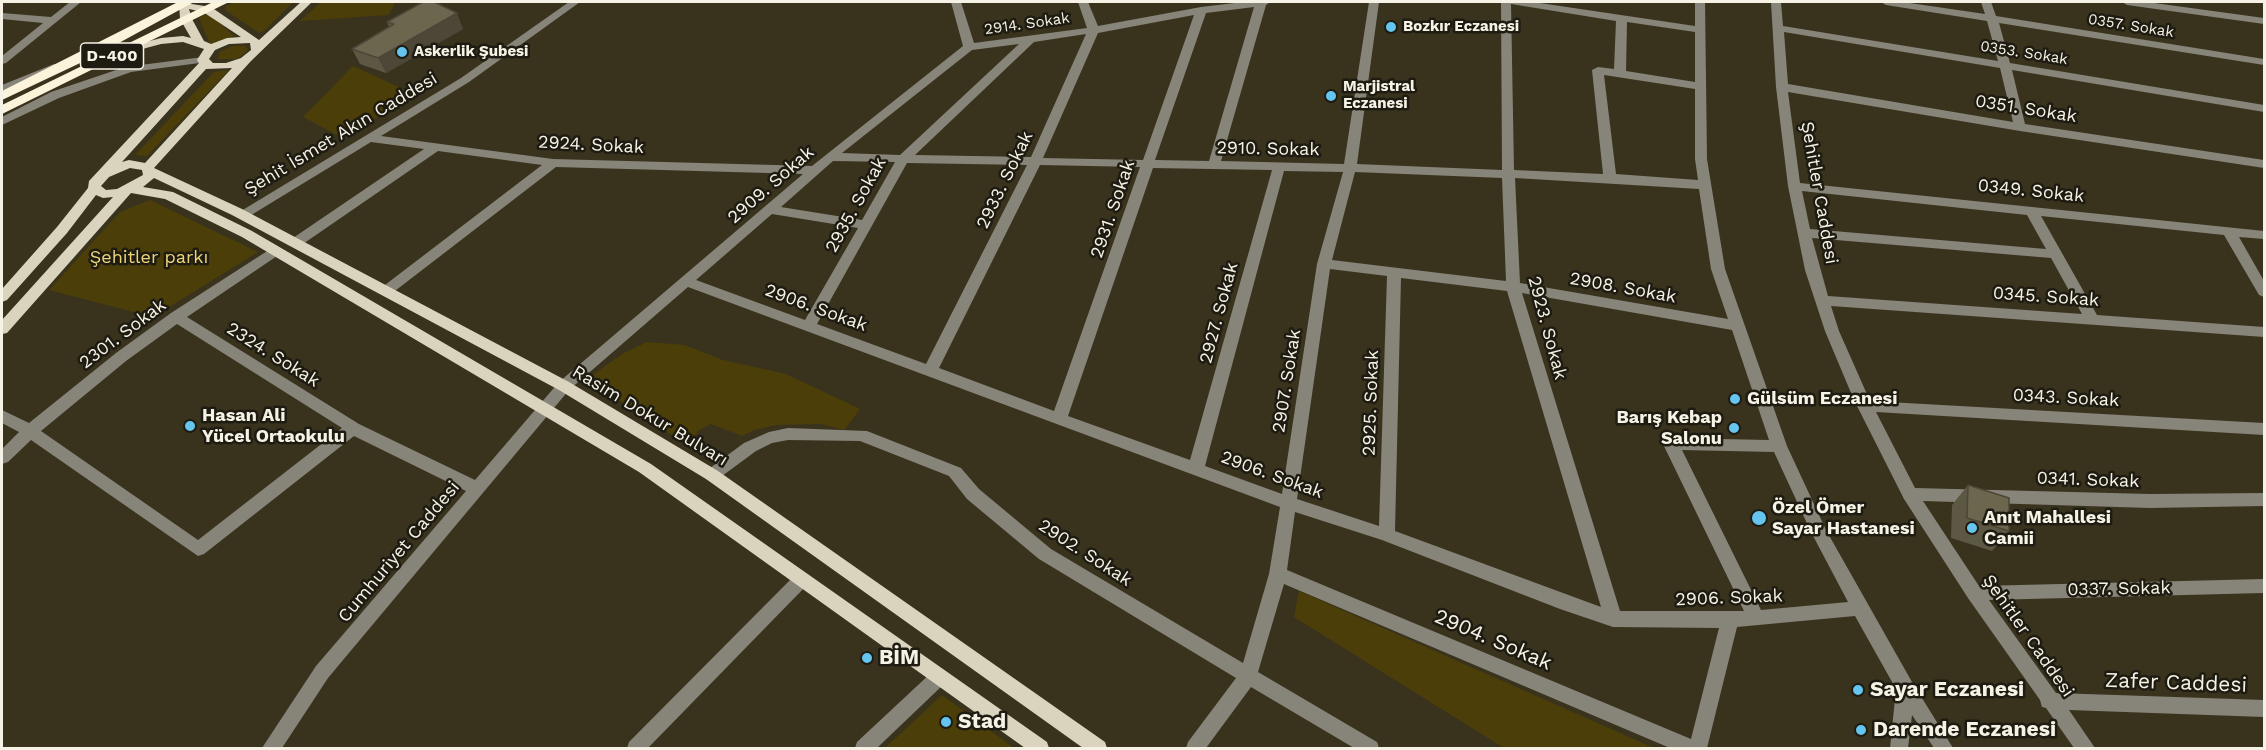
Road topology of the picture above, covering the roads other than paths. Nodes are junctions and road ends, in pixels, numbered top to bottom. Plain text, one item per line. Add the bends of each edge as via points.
1 (76, 2) edge
2 (222, 2) edge
3 (307, 2) edge
4 (575, 2) edge
5 (956, 2) edge
6 (1083, 2) edge
7 (1263, 2) edge
8 (1374, 2) edge
9 (1506, 2) edge
10 (1515, 2) edge
11 (1607, 2) edge
12 (1700, 2) edge
13 (1776, 2) edge
14 (1886, 2) edge
15 (1986, 2) edge
16 (2127, 2) edge
17 (185, 3) edge
18 (207, 9) junction
19 (1201, 10) junction
20 (1606, 15) junction
21 (2, 16) edge
22 (1622, 17) junction
23 (1990, 18) junction
24 (186, 19) junction
25 (53, 20) junction
26 (2265, 21) edge
27 (1778, 28) junction
28 (1094, 30) junction
29 (1701, 30) junction
30 (1029, 40) junction
31 (255, 44) junction
32 (2, 45) edge
33 (20, 46) junction
34 (206, 46) junction
35 (969, 47) junction
36 (120, 52) junction
37 (90, 53) junction
38 (245, 60) junction
39 (2, 61) edge
40 (204, 62) junction
41 (2265, 62) edge
42 (2003, 65) junction
43 (1620, 74) junction
44 (1701, 87) junction
45 (1782, 87) junction
46 (2, 89) edge
47 (2, 96) edge
48 (2265, 108) edge
49 (2, 110) edge
50 (2, 122) edge
51 (2020, 127) junction
52 (368, 138) junction
53 (435, 148) junction
54 (830, 157) junction
55 (903, 159) junction
56 (1035, 162) junction
57 (553, 164) junction
58 (1148, 164) junction
59 (2265, 164) edge
60 (1214, 165) junction
61 (1279, 167) junction
62 (1350, 168) junction
63 (149, 169) junction
64 (815, 170) junction
65 (104, 174) junction
66 (1508, 176) junction
67 (1610, 178) junction
68 (1705, 185) junction
69 (1794, 186) junction
70 (94, 188) junction
71 (129, 190) junction
72 (770, 209) junction
73 (2031, 209) junction
74 (243, 214) junction
75 (866, 225) junction
76 (2228, 230) junction
77 (1804, 233) junction
78 (2265, 235) edge
79 (295, 243) junction
80 (276, 251) junction
81 (2056, 254) junction
82 (1324, 264) junction
83 (1394, 272) junction
84 (686, 281) junction
85 (1513, 287) junction
86 (386, 291) junction
87 (2265, 292) edge
88 (2, 297) edge
89 (1824, 301) junction
90 (176, 317) junction
91 (2092, 320) junction
92 (809, 326) junction
93 (1738, 326) junction
94 (2, 329) edge
95 (2265, 332) edge
96 (930, 371) junction
97 (564, 386) junction
98 (1865, 406) junction
99 (546, 408) junction
100 (2, 416) edge
101 (1059, 418) junction
102 (353, 428) junction
103 (2265, 429) edge
104 (30, 431) junction
105 (1779, 446) junction
106 (2, 458) edge
107 (1196, 469) junction
108 (712, 475) junction
109 (477, 489) junction
110 (1910, 494) junction
111 (2265, 499) edge
112 (1288, 503) junction
113 (1387, 535) junction
114 (1278, 574) junction
115 (801, 580) junction
116 (2265, 586) edge
117 (1974, 593) junction
118 (1860, 608) junction
119 (1756, 618) junction
120 (1613, 619) junction
121 (1730, 620) junction
122 (1248, 676) junction
123 (938, 678) junction
124 (1905, 688) junction
125 (2049, 701) junction
126 (2265, 709) edge
127 (272, 748) edge
128 (636, 748) edge
129 (864, 748) edge
130 (1040, 748) edge
131 (1098, 748) edge
132 (1196, 748) edge
133 (1370, 748) edge
134 (1690, 748) edge
135 (1698, 748) edge
136 (1899, 748) edge
137 (1944, 748) edge
138 (2085, 748) edge

1 - 25 street
2 - 18 highway, D-400
3 - 31 main road
4 - 52 street, Şehit İsmet Akın Caddesi via 465,80
5 - 35 street
6 - 28 street
7 - 19 street, 2914. Sokak
7 - 60 street
8 - 62 street, 2907. Sokak
9 - 66 street, 2923. Sokak
10 - 20 street
11 - 20 street
12 - 29 street
13 - 27 street, Şehitler Caddesi
14 - 23 street, 0357. Sokak
15 - 23 street
16 - 26 street
17 - 18 main road
17 - 24 main road
17 - 37 highway, D-400
18 - 24 highway, D-400
18 - 31 main road
19 - 28 street, 2914. Sokak
19 - 58 street, 2931. Sokak
20 - 22 street
21 - 25 street
22 - 29 street
22 - 43 street
23 - 41 street, 0357. Sokak
23 - 42 street
24 - 34 main road
24 - 36 highway, D-400
25 - 33 street
27 - 42 street, 0353. Sokak
27 - 45 street, Şehitler Caddesi
28 - 30 street, 2914. Sokak
28 - 56 street, 2933. Sokak
29 - 44 street
30 - 35 street, 2914. Sokak
30 - 55 street, 2935. Sokak
31 - 34 main road via 237,39
31 - 38 main road via 252,56
32 - 33 street
33 - 39 street
34 - 36 main road via 183,39
34 - 40 main road
35 - 54 street, 2909. Sokak
36 - 49 highway, D-400
37 - 46 street
37 - 47 highway, D-400
38 - 40 main road via 217,67
38 - 63 main road
40 - 50 street via 156,64 98,78
40 - 65 main road
42 - 48 street, 0353. Sokak
42 - 51 street
43 - 44 street
43 - 67 street via 1598,70
44 - 68 street
45 - 51 street, 0351. Sokak
45 - 69 street, Şehitler Caddesi
51 - 59 street, 0351. Sokak
52 - 53 street, 2924. Sokak
52 - 74 street, Şehit İsmet Akın Caddesi
53 - 57 street, 2924. Sokak
53 - 79 street
54 - 55 street, 2910. Sokak
54 - 64 street, 2909. Sokak
55 - 56 street, 2910. Sokak
55 - 75 street, 2935. Sokak
56 - 58 street, 2910. Sokak
56 - 96 street, 2933. Sokak
57 - 64 street, 2924. Sokak
57 - 86 street
58 - 60 street, 2910. Sokak
58 - 101 street, 2931. Sokak
60 - 61 street, 2910. Sokak
61 - 62 street, 2910. Sokak
61 - 107 street, 2927. Sokak
62 - 66 street, 2910. Sokak
62 - 82 street, 2907. Sokak
63 - 65 main road via 129,164
63 - 71 main road via 144,181
63 - 74 main road, Rasim Dokur Bulvarı
64 - 72 street, 2909. Sokak
65 - 70 main road
66 - 67 street, 2910. Sokak
66 - 85 street, 2923. Sokak
67 - 68 street, 2910. Sokak
68 - 93 street via 1718,269
69 - 73 street, 0349. Sokak
69 - 77 street, Şehitler Caddesi
70 - 71 main road via 103,194
70 - 88 main road
71 - 80 main road via 168,195
71 - 94 main road
72 - 75 street
72 - 84 street, 2909. Sokak
73 - 76 street, 0349. Sokak
73 - 81 street
74 - 79 main road, Rasim Dokur Bulvarı
75 - 92 street, 2935. Sokak
76 - 78 street, 0349. Sokak
76 - 87 street
77 - 81 street
77 - 89 street, Şehitler Caddesi
79 - 86 main road, Rasim Dokur Bulvarı
80 - 90 street, 2301. Sokak
80 - 99 main road
81 - 91 street
82 - 83 street, 2908. Sokak
82 - 112 street, 2907. Sokak
83 - 85 street, 2908. Sokak
83 - 113 street, 2925. Sokak
84 - 92 street, 2906. Sokak
84 - 97 street, 2909. Sokak
85 - 93 street, 2908. Sokak
85 - 120 street, 2923. Sokak
86 - 97 main road, Rasim Dokur Bulvarı
89 - 91 street, 0345. Sokak
89 - 98 street, Şehitler Caddesi via 1832,331
90 - 102 street, 2324. Sokak
90 - 104 street, 2301. Sokak
91 - 95 street, 0345. Sokak
92 - 96 street, 2906. Sokak
93 - 105 street
96 - 101 street, 2906. Sokak
97 - 99 street, Cumhuriyet Caddesi
97 - 108 main road, Rasim Dokur Bulvarı
98 - 103 street, 0343. Sokak
98 - 110 street, Şehitler Caddesi
99 - 109 street, Cumhuriyet Caddesi
99 - 115 main road via 645,468
100 - 104 street
101 - 107 street, 2906. Sokak
102 - 104 street via 198,549
102 - 109 street, 2324. Sokak
104 - 106 street, 2301. Sokak
105 - 118 street
105 - 119 street via 1671,444
107 - 112 street, 2906. Sokak
108 - 122 street, 2902. Sokak via 768,438 788,434 861,435 955,472 973,494 1045,554
108 - 131 main road, Rasim Dokur Bulvarı
109 - 127 street, Cumhuriyet Caddesi via 322,672
110 - 111 street, 0341. Sokak via 2150,501
110 - 117 street, Şehitler Caddesi
112 - 113 street, 2906. Sokak
112 - 114 street, 2907. Sokak
113 - 120 street, 2906. Sokak
114 - 122 street, 2907. Sokak
114 - 134 street, 2904. Sokak
115 - 123 main road
115 - 128 street
116 - 117 street, 0337. Sokak
117 - 125 street, Şehitler Caddesi
118 - 119 street, 2906. Sokak
118 - 124 street
119 - 121 street, 2906. Sokak
120 - 121 street, 2906. Sokak
121 - 135 street
122 - 132 street, 2907. Sokak
122 - 133 street, 2902. Sokak
123 - 129 street
123 - 130 main road
124 - 136 street
124 - 137 street
125 - 126 street, Zafer Caddesi
125 - 138 street, Şehitler Caddesi

